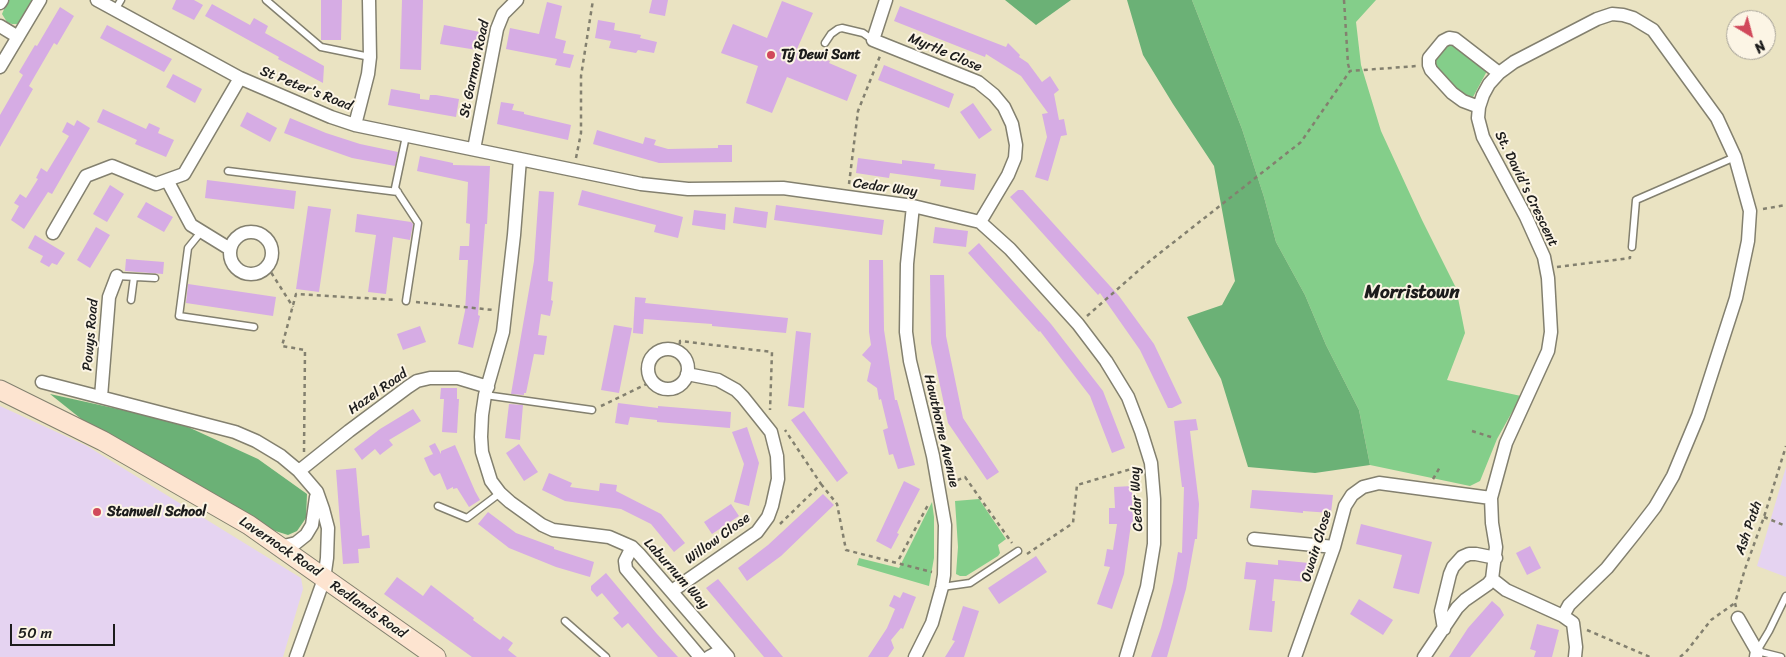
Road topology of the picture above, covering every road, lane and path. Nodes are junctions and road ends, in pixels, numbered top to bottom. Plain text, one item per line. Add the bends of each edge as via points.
1 (40, 0) edge
2 (97, 0) edge
3 (266, 0) edge
4 (369, 0) edge
5 (517, 0) edge
6 (593, 0) edge
7 (886, 0) edge
8 (1344, 0) edge
9 (118, 5) edge
10 (0, 26) edge
11 (18, 37) junction
12 (879, 42) junction
13 (825, 43) dead end
14 (370, 57) junction
15 (1429, 65) junction
16 (0, 67) edge
17 (1350, 71) junction
18 (1499, 73) junction
19 (240, 78) junction
20 (1479, 107) junction
21 (356, 125) junction
22 (406, 136) junction
23 (474, 150) junction
24 (1735, 157) junction
25 (520, 159) junction
26 (574, 169) junction
27 (228, 171) dead end
28 (167, 180) junction
29 (398, 192) junction
30 (848, 198) junction
31 (1786, 205) edge
32 (913, 206) junction
33 (1750, 211) junction
34 (980, 222) junction
35 (53, 232) dead end
36 (201, 232) junction
37 (1632, 248) joint
38 (230, 249) junction
39 (266, 266) junction
40 (1546, 268) junction
41 (117, 276) joint
42 (134, 276) junction
43 (155, 278) dead end
44 (132, 300) dead end
45 (406, 300) junction
46 (293, 307) junction
47 (504, 311) junction
48 (1078, 324) junction
49 (254, 327) dead end
50 (679, 352) junction
51 (687, 374) junction
52 (653, 381) junction
53 (42, 382) dead end
54 (0, 390) edge
55 (486, 391) junction
56 (101, 397) junction
57 (592, 410) joint
58 (764, 423) junction
59 (1472, 431) dead end
60 (1506, 443) junction
61 (1786, 446) edge
62 (1152, 463) junction
63 (301, 469) junction
64 (821, 484) dead end
65 (938, 486) junction
66 (317, 492) junction
67 (500, 493) junction
68 (1491, 498) junction
69 (438, 506) dead end
70 (1764, 517) junction
71 (1786, 526) edge
72 (1254, 539) dead end
73 (280, 547) junction
74 (632, 547) junction
75 (1334, 547) junction
76 (1018, 551) junction
77 (1496, 558) junction
78 (899, 559) dead end
79 (324, 579) junction
80 (1492, 579) junction
81 (943, 581) junction
82 (672, 591) junction
83 (1786, 596) edge
84 (1735, 603) junction
85 (1738, 618) joint
86 (1568, 620) junction
87 (565, 621) dead end
88 (1444, 629) junction
89 (725, 653) edge
90 (1756, 654) edge
91 (296, 657) edge
92 (436, 657) edge
93 (606, 657) edge
94 (700, 657) edge
95 (709, 657) edge
96 (915, 657) edge
97 (1126, 657) edge
98 (1295, 657) edge
99 (1424, 657) edge
100 (1575, 657) edge
101 (1650, 657) edge
102 (1680, 657) edge
103 (1781, 657) edge

1 - 11 street
2 - 9 street, St Peter's Road
3 - 14 lane via 321,47
4 - 14 street
5 - 23 street, St Garmon Road via 503,14 497,29
6 - 26 path via 581,76 581,133
7 - 12 street
8 - 17 path
9 - 19 street, St Peter's Road
10 - 11 street
11 - 16 street
12 - 13 lane via 863,33 842,28 831,34
12 - 30 path via 858,111
12 - 34 street, Myrtle Close via 978,82 1004,107 1012,124 1015,158
14 - 21 street
15 - 17 path
15 - 18 street via 1429,58 1442,41 1449,38 1456,39
15 - 20 street via 1452,93
17 - 48 path via 1301,142 1146,264
18 - 20 street via 1486,90
18 - 24 street via 1597,19 1612,14 1633,18 1653,30 1717,118
19 - 21 street, St Peter's Road
19 - 28 street via 184,174
20 - 40 street, St. David's Crescent via 1483,137 1537,239
21 - 22 street, St Peter's Road
22 - 23 street, St Peter's Road
22 - 29 lane via 396,188
23 - 25 street, St Peter's Road
24 - 33 street
24 - 37 lane via 1636,200
25 - 26 street, Cedar Way
25 - 47 street
26 - 30 street, Cedar Way via 664,187 783,188
27 - 29 lane
28 - 35 street via 156,184 112,166 86,176
28 - 36 street via 191,225
29 - 45 lane via 418,224
30 - 32 street, Cedar Way
31 - 33 path
32 - 34 street, Cedar Way
32 - 65 street, Hawthorne Avenue via 907,264 906,332
33 - 86 street via 1748,241 1736,298 1698,416 1673,476 1635,533 1607,568 1569,606
34 - 48 street, Cedar Way via 1010,249
36 - 38 street
36 - 49 lane via 188,248 179,316
37 - 40 path via 1630,258
38 - 39 street via 232,262 242,272 255,273
38 - 39 street via 242,233 263,235 272,254
39 - 46 path
40 - 60 street, St. David's Crescent via 1551,332 1548,351
41 - 42 lane
41 - 56 street, Powys Road via 109,297
42 - 43 lane
42 - 44 lane
45 - 46 path via 296,294
45 - 47 path
46 - 63 path via 282,346 305,350
47 - 55 street via 502,332
48 - 62 street, Cedar Way via 1128,398
50 - 51 street via 687,363
50 - 52 street via 667,349 652,358 649,370
50 - 58 path via 680,341 772,352 770,409
51 - 52 street via 685,380 675,387 663,388
51 - 58 street, Willow Close via 729,385
52 - 57 path
53 - 56 street, Lavernock Road
54 - 73 main road, Lavernock Road via 103,441 249,525
55 - 57 lane
55 - 63 street, Hazel Road via 452,378 417,381
55 - 67 street, Laburnum Way via 482,452 492,481
56 - 63 street, Lavernock Road via 235,432
58 - 82 street, Willow Close via 771,432 778,467 776,492 768,517 748,539
59 - 60 path
60 - 68 street, St. David's Crescent
61 - 70 path, Ash Path
62 - 76 path via 1076,485 1073,523 1023,557
62 - 97 street, Cedar Way via 1155,529 1152,561 1141,612
63 - 66 street, Lavernock Road
64 - 81 path via 837,504 846,550
65 - 76 path via 965,477
65 - 78 path
65 - 81 street, Hawthorne Avenue via 945,525
66 - 73 street via 313,520 306,535 296,543
66 - 79 street, Lavernock Road via 328,528
67 - 69 lane via 468,518
67 - 74 street, Laburnum Way via 548,528 609,537
68 - 75 street, Owain Close via 1379,483 1362,487 1345,506
68 - 77 street, St. David's Crescent
70 - 71 path
70 - 84 path, Ash Path
72 - 75 street
73 - 79 main road, Lavernock Road
74 - 82 street, Laburnum Way
74 - 94 street via 626,570
75 - 98 street, Owain Close
76 - 81 lane via 970,583
77 - 80 street, St. David's Crescent
77 - 88 street via 1469,554 1453,566 1441,611
79 - 91 street
79 - 92 main road, Redlands Road via 419,649
80 - 86 street via 1506,590
80 - 88 street via 1457,608
81 - 96 street, Hawthorne Avenue via 932,623
82 - 89 street, Laburnum Way
83 - 90 lane
84 - 85 path, Ash Path
84 - 102 path via 1711,620
85 - 90 street
86 - 100 street via 1576,647
86 - 101 path
87 - 93 lane
88 - 99 street
89 - 95 street
90 - 103 lane

